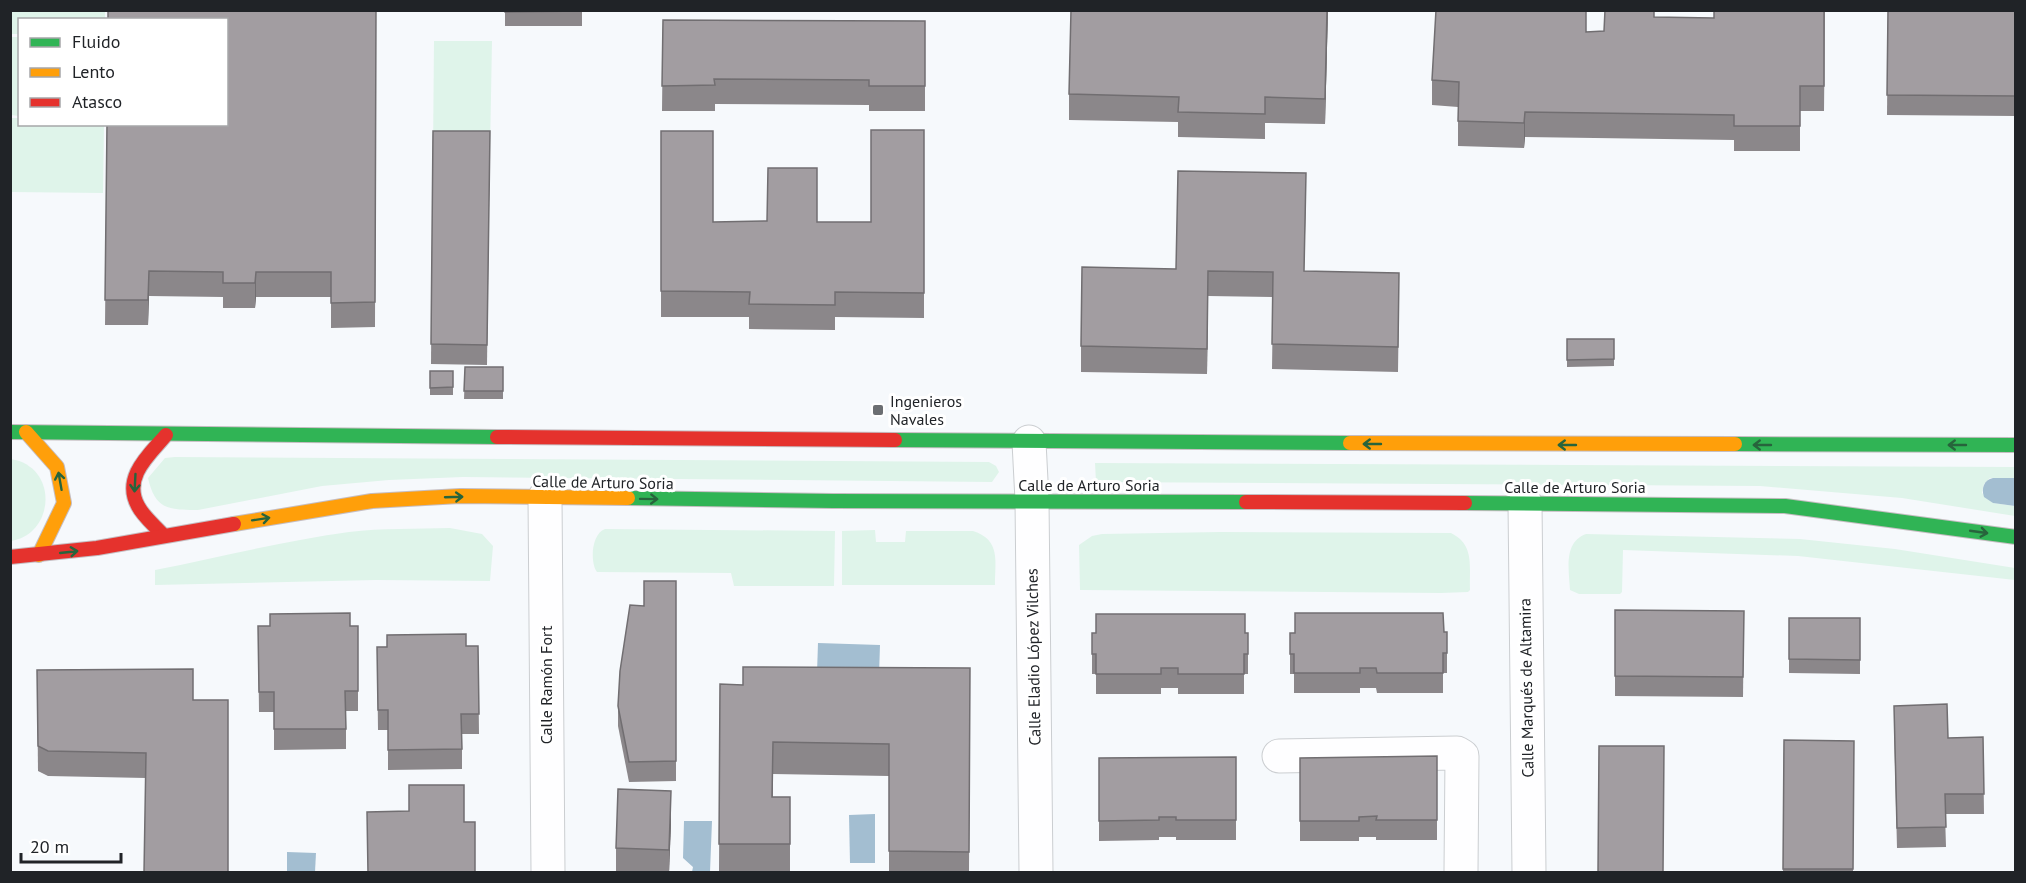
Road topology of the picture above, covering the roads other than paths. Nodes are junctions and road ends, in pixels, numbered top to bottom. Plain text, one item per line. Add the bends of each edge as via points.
1 (10, 432) edge
2 (26, 432) junction
3 (166, 435) junction
4 (1029, 442) junction
5 (2016, 445) edge
6 (545, 497) junction
7 (1032, 500) junction
8 (1525, 503) junction
9 (163, 535) junction
10 (2016, 537) edge
11 (39, 555) junction
12 (10, 557) edge
13 (1279, 756) dead end
14 (548, 873) edge
15 (1036, 873) edge
16 (1461, 873) edge
17 (1529, 873) edge

1 - 2 main road
2 - 3 main road
11 -> 2 main road via 64,503 57,467
3 - 4 main road
3 -> 9 main road via 136,470 134,488 137,505
5 -> 4 main road
4 - 7 street, Calle Eladio López Vilches
6 -> 7 main road, Calle de Arturo Soria
9 -> 6 main road, Calle de Arturo Soria via 372,501
6 - 14 street, Calle Ramón Fort
7 - 8 main road, Calle de Arturo Soria
7 - 15 street, Calle Eladio López Vilches
8 -> 10 main road, Calle de Arturo Soria via 1785,506
8 - 17 street, Calle Marqués de Altamira
11 -> 9 main road, Calle de Arturo Soria
11 - 12 main road, Calle de Arturo Soria
13 - 16 street via 1462,756

